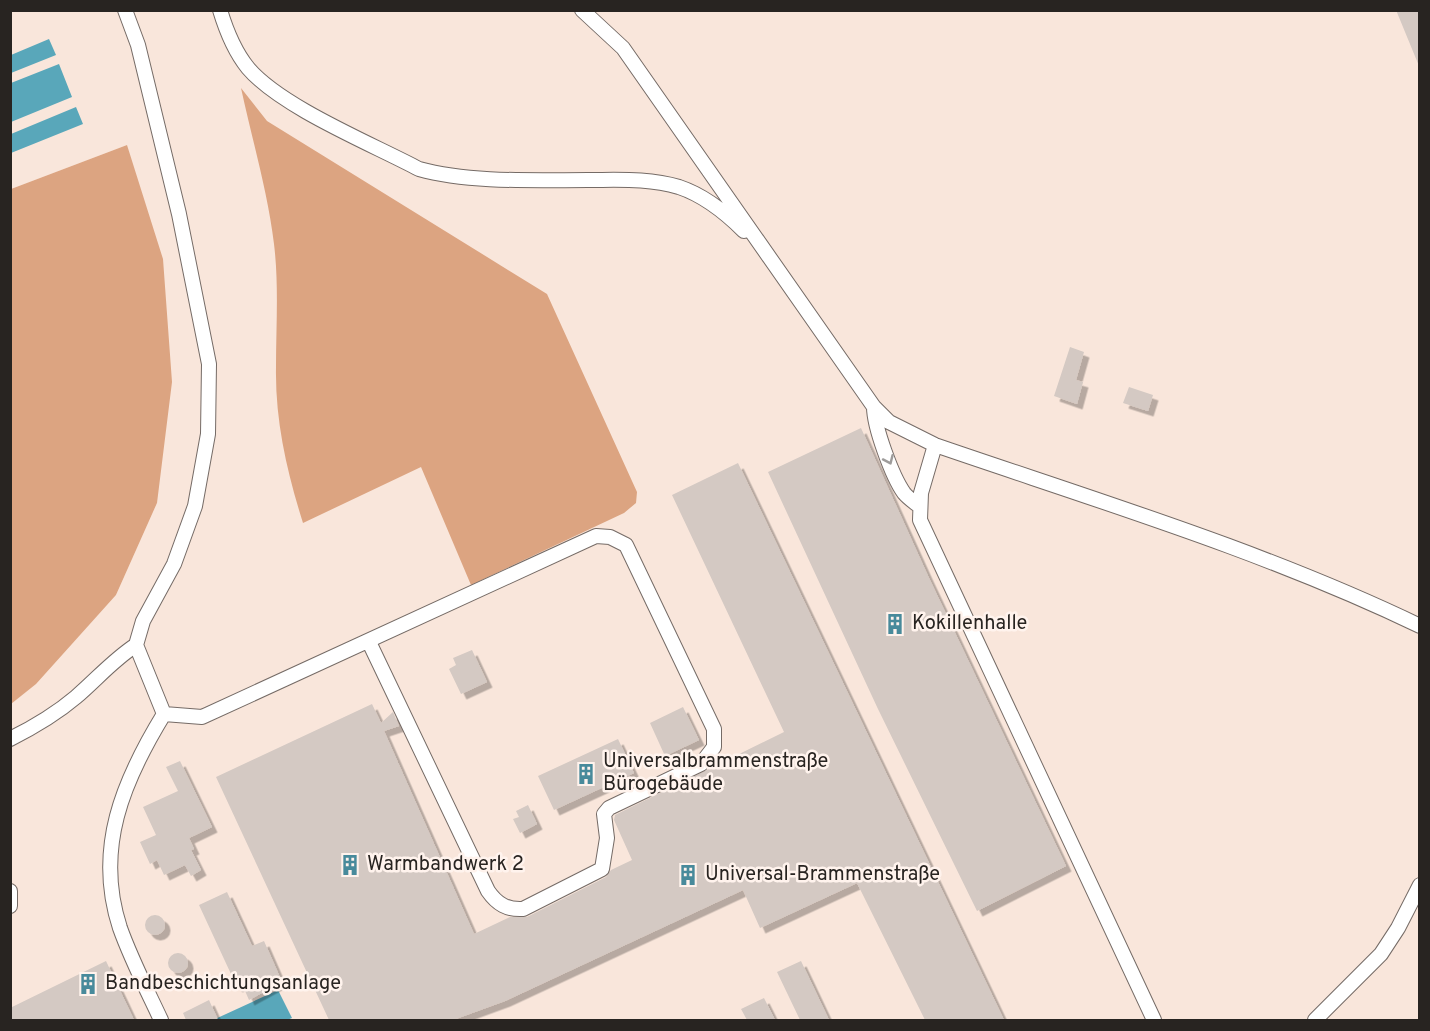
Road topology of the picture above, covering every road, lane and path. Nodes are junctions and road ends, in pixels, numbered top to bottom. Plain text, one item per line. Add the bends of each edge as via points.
1 (125, 10) edge
2 (220, 10) edge
3 (582, 10) edge
4 (773, 261) junction
5 (874, 407) junction
6 (935, 445) junction
7 (919, 506) junction
8 (1419, 626) edge
9 (369, 642) junction
10 (136, 645) junction
11 (164, 714) junction
12 (10, 740) edge
13 (1419, 885) edge
14 (10, 891) edge
15 (10, 906) edge
16 (161, 1020) edge
17 (1154, 1020) edge
18 (1315, 1020) edge

1 - 10 lane via 138,45 179,214 209,364 208,434 195,506 174,564 143,621
2 - 4 lane via 233,44 248,67 285,99 419,168 436,174 485,177 644,180 682,188 727,214
3 - 4 lane via 623,48
4 - 5 lane
5 - 6 lane via 890,422
5 -> 7 lane via 874,420 904,493
6 - 7 lane
6 - 8 lane via 1233,547 1354,594
7 - 17 lane via 920,520
9 - 9 lane via 585,538 610,537 626,545 714,729 714,747 701,764 609,808 604,814 607,838 602,869 523,909 513,910 495,902 488,891
9 - 11 lane via 202,717
10 - 11 lane
10 - 12 lane via 40,724
11 - 16 lane via 136,758 119,805 110,867 112,898 120,928
13 - 18 lane via 1381,954
14 - 15 lane

